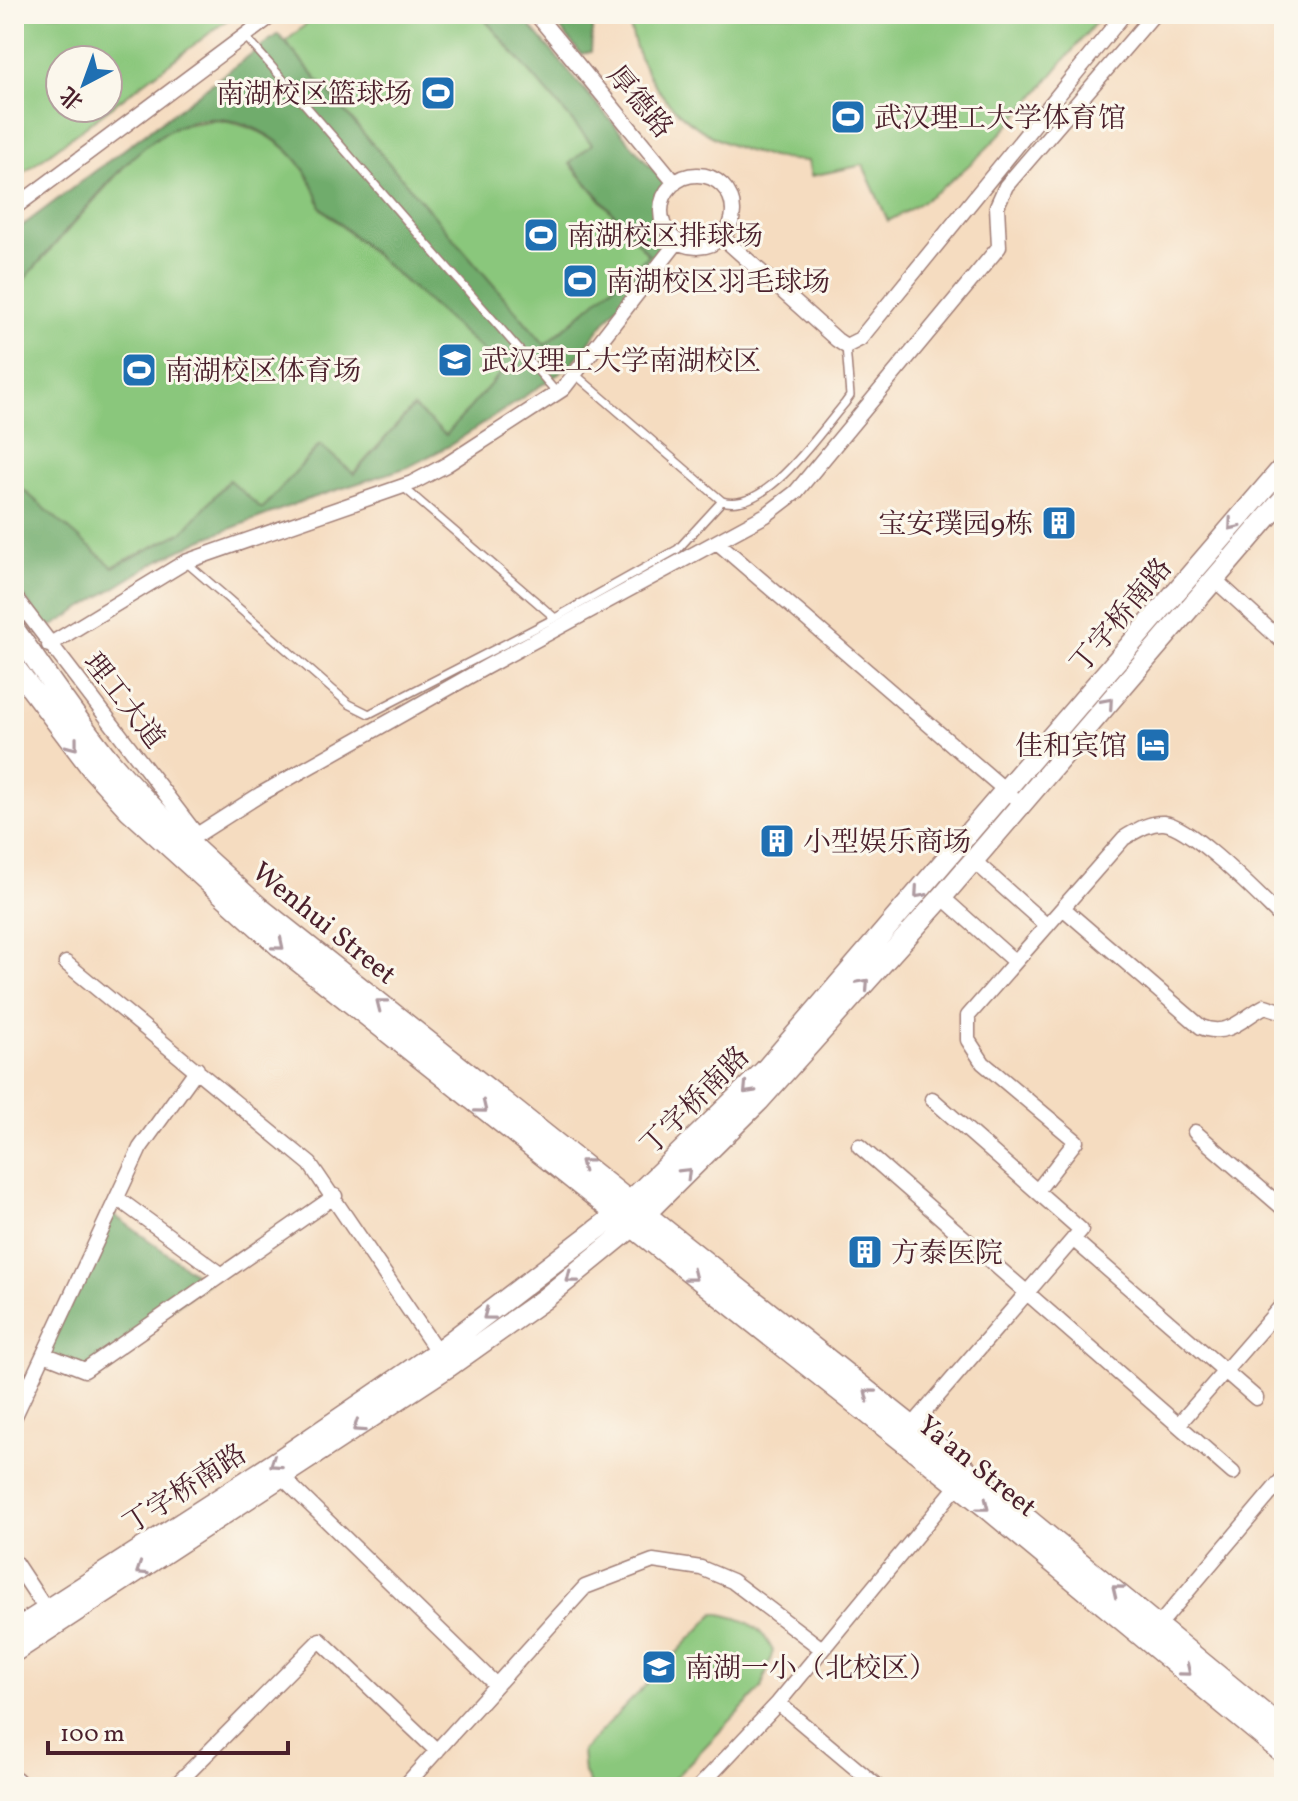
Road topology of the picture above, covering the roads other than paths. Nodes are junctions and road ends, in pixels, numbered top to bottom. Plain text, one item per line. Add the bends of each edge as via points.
1 (274, 14) edge
2 (536, 14) edge
3 (1124, 14) edge
4 (1154, 14) edge
5 (245, 36) junction
6 (675, 183) junction
7 (14, 208) edge
8 (722, 237) junction
9 (678, 241) junction
10 (846, 346) junction
11 (576, 375) junction
12 (558, 394) junction
13 (1284, 466) edge
14 (402, 486) junction
15 (1284, 498) edge
16 (722, 501) junction
17 (717, 542) junction
18 (185, 562) junction
19 (1214, 579) junction
20 (14, 596) edge
21 (555, 618) junction
22 (14, 629) edge
23 (1284, 643) edge
24 (49, 645) junction
25 (14, 666) edge
26 (1014, 798) junction
27 (191, 838) junction
28 (974, 861) junction
29 (942, 897) junction
30 (1063, 908) junction
31 (1284, 920) edge
32 (1047, 926) junction
33 (1015, 962) junction
34 (66, 963) dead end
35 (1284, 1012) edge
36 (197, 1069) junction
37 (932, 1099) dead end
38 (1195, 1132) dead end
39 (859, 1146) dead end
40 (1037, 1191) junction
41 (335, 1196) junction
42 (117, 1198) junction
43 (639, 1206) junction
44 (1284, 1209) edge
45 (623, 1222) junction
46 (1073, 1239) junction
47 (221, 1274) junction
48 (1026, 1292) junction
49 (1284, 1303) edge
50 (44, 1354) junction
51 (443, 1360) junction
52 (1225, 1371) junction
53 (1256, 1398) dead end
54 (14, 1418) edge
55 (1178, 1425) junction
56 (905, 1434) junction
57 (1233, 1473) dead end
58 (1284, 1477) edge
59 (283, 1478) junction
60 (958, 1485) junction
61 (14, 1561) edge
62 (51, 1617) junction
63 (14, 1631) edge
64 (1153, 1631) junction
65 (822, 1649) junction
66 (14, 1652) edge
67 (496, 1685) junction
68 (778, 1703) junction
69 (1284, 1730) edge
70 (437, 1751) junction
71 (1284, 1754) edge
72 (14, 1781) edge
73 (20, 1787) edge
74 (174, 1787) edge
75 (404, 1787) edge
76 (699, 1787) edge
77 (878, 1787) edge

1 - 5 street
2 - 6 street, 厚德路
3 - 10 street via 860,339
4 - 17 street via 1006,186 997,206 999,247 847,431 796,492
5 - 7 street
5 - 12 lane
6 - 8 street via 701,176 724,188 733,213
6 - 9 street via 661,213 666,229
8 - 9 street via 701,247
8 - 10 street
9 - 11 street
10 - 16 lane via 850,396 845,403 768,489 738,503
11 - 12 street
11 - 16 lane
12 - 14 street via 446,465
13 -> 26 main road, 丁字桥南路
14 - 18 street
14 - 21 lane
15 - 19 main road, 丁字桥南路
16 - 21 lane via 678,549
17 - 26 street
17 - 27 street via 484,668
18 - 21 lane via 363,714 376,713
18 - 24 street
19 - 23 street
26 -> 19 main road, 丁字桥南路
20 - 24 street, 理工大道
22 - 27 main road, Wenhui Street via 109,759
24 - 27 street, 理工大道
25 -> 45 main road, Wenhui Street via 92,769 164,844 279,946
26 - 28 main road, 丁字桥南路
26 -> 43 main road, 丁字桥南路
43 -> 27 main road, Wenhui Street via 259,907
28 - 29 main road, 丁字桥南路
28 - 32 street
29 - 33 street
43 -> 29 main road, 丁字桥南路 via 759,1101
30 - 31 street via 1124,838 1164,823 1187,832
30 - 32 street
30 - 35 street via 1201,1027 1227,1031 1265,1006
32 - 33 street
33 - 40 street via 968,1016 968,1040 983,1063 1076,1141
34 - 36 street
36 - 41 street via 295,1150
36 - 42 street via 145,1138
37 - 40 street
38 - 44 street
39 - 48 street
40 - 46 street via 1081,1230
41 - 47 street
41 - 51 street
42 - 47 street
42 - 50 street
43 - 45 main road, 丁字桥南路
56 -> 43 main road, Ya'an Street
45 -> 51 main road, 丁字桥南路 via 544,1299
45 -> 56 main road, Ya'an Street
46 - 48 street
46 - 52 street
47 - 50 street via 85,1370
48 - 55 street
48 - 56 street
49 - 52 street
50 - 54 street
51 -> 59 main road, 丁字桥南路
51 -> 62 main road, 丁字桥南路 via 273,1464
52 - 53 street
52 - 55 street
55 - 57 street
56 - 60 main road, Ya'an Street
64 -> 56 main road, Ya'an Street
58 - 64 street
59 -> 62 main road, 丁字桥南路
59 - 67 street
60 -> 64 main road, Ya'an Street
60 - 65 street
61 - 62 street
62 - 63 main road, 丁字桥南路
62 - 66 main road, 丁字桥南路
64 - 69 main road, Ya'an Street
64 -> 71 main road, Ya'an Street
65 - 67 street via 732,1581 701,1568 653,1561 585,1587
65 - 68 street
67 - 70 street
68 - 76 street
68 - 77 street
70 - 74 street via 320,1640
70 - 75 street
72 - 73 main road

